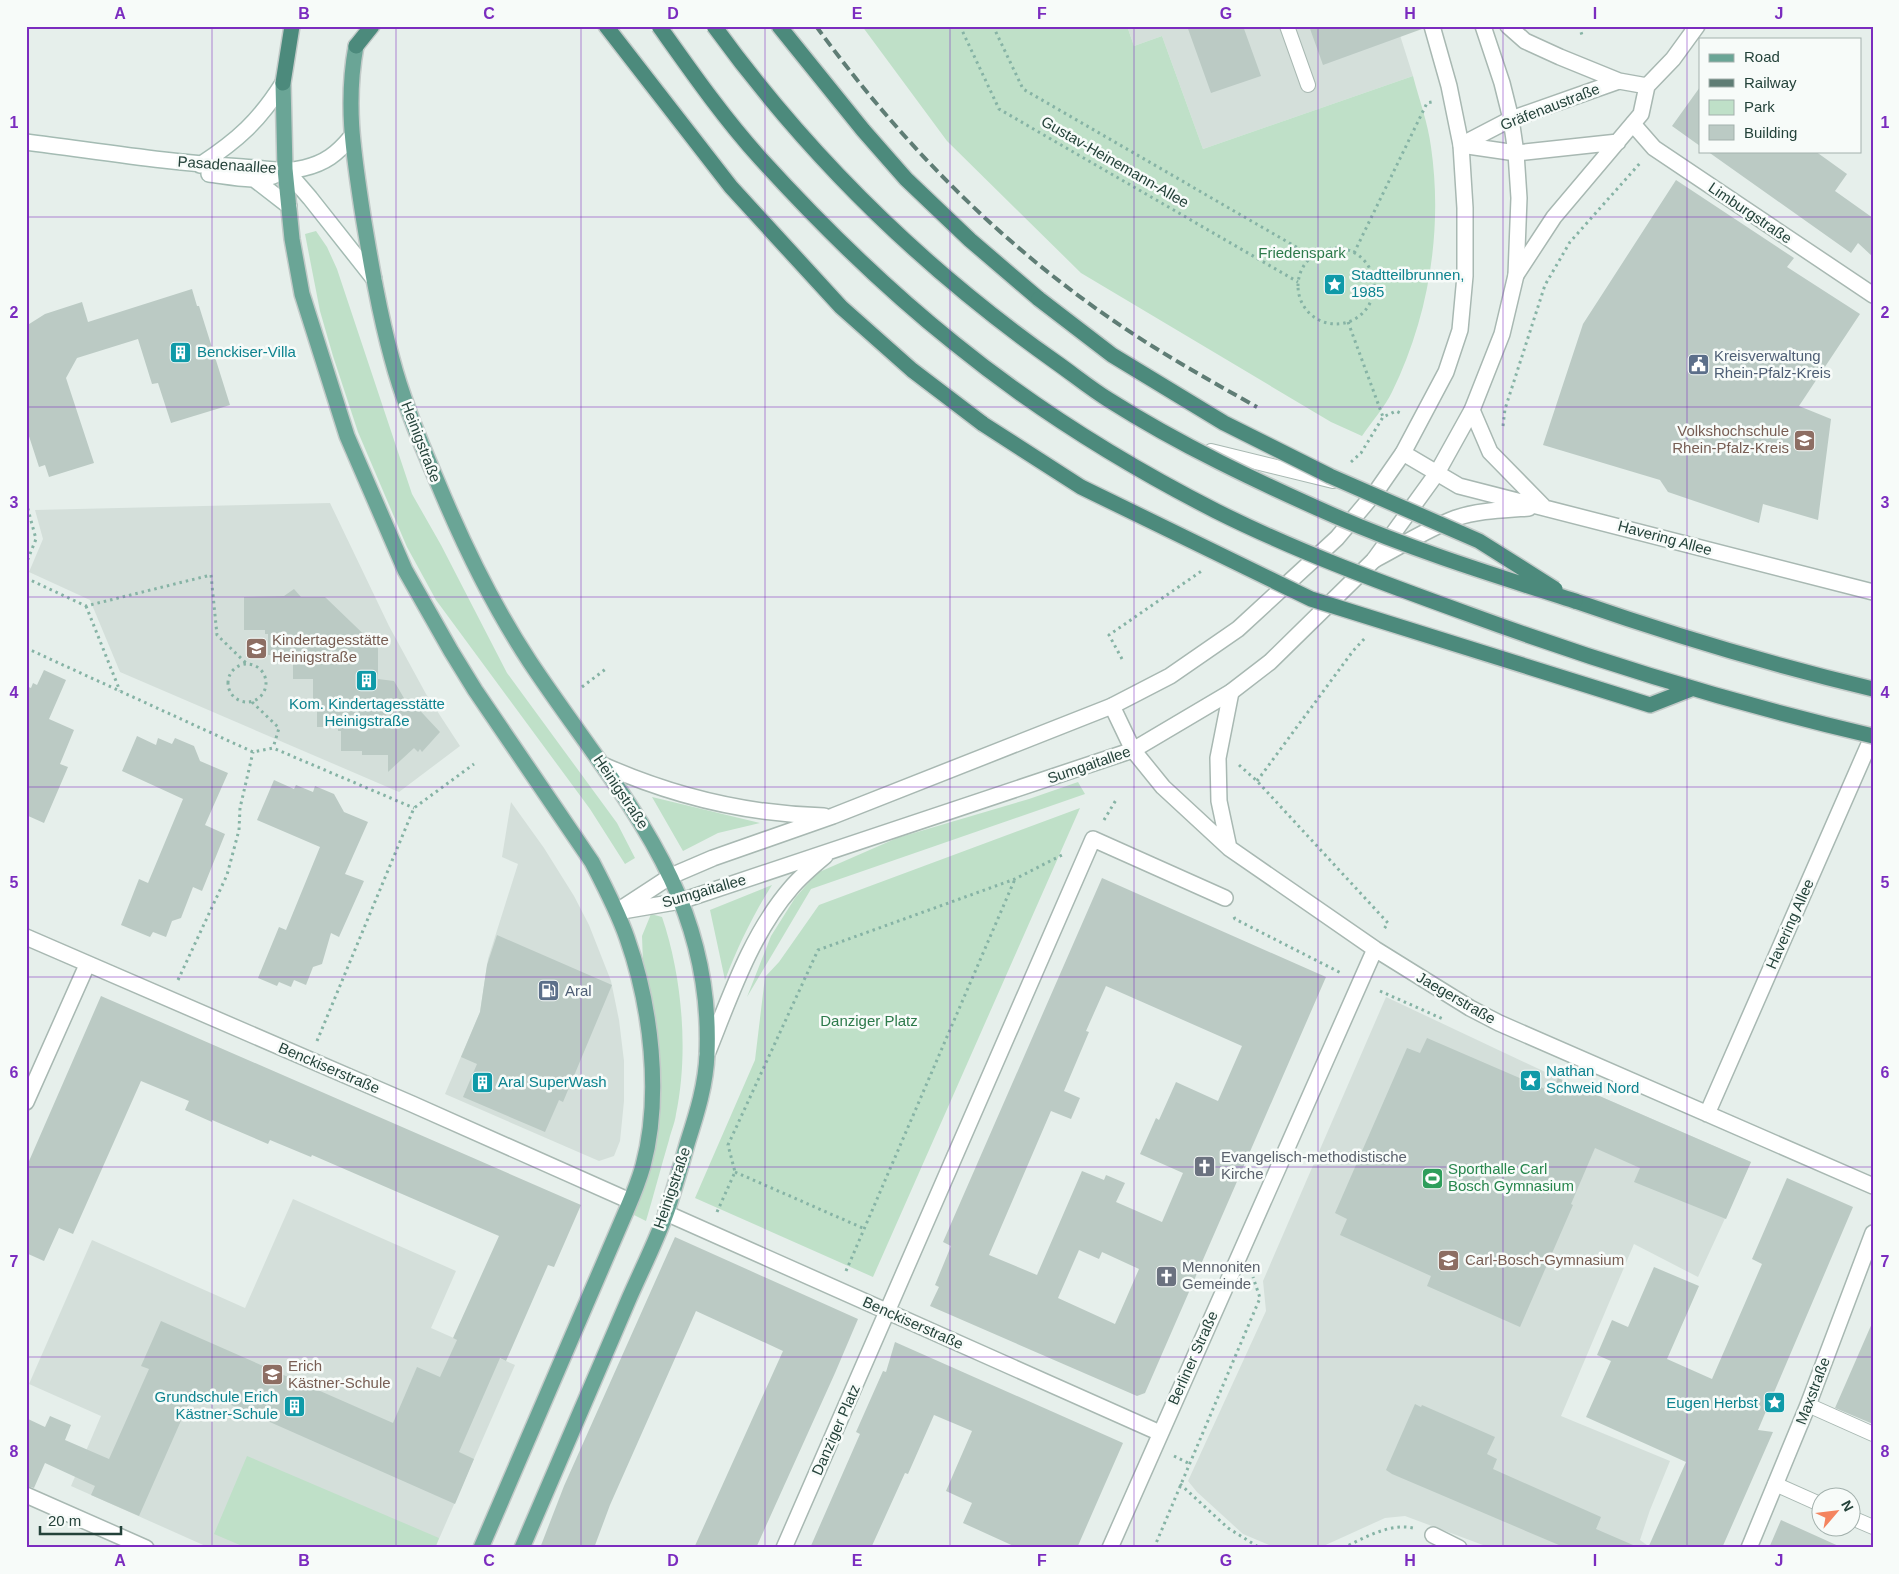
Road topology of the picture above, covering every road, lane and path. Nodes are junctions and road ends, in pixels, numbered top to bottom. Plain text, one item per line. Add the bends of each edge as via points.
1 (292, 26) edge
2 (360, 26) edge
3 (372, 26) edge
4 (606, 26) edge
5 (659, 26) edge
6 (714, 26) edge
7 (779, 26) edge
8 (960, 26) edge
9 (993, 26) edge
10 (1287, 26) edge
11 (1432, 26) edge
12 (1483, 26) edge
13 (1508, 26) edge
14 (1579, 26) edge
15 (1697, 26) edge
16 (1582, 35) dead end
17 (356, 46) junction
18 (1619, 81) junction
19 (284, 83) junction
20 (1308, 85) dead end
21 (1647, 86) junction
22 (1452, 96) junction
23 (1511, 119) junction
24 (1633, 124) junction
25 (351, 138) junction
26 (26, 142) edge
27 (1618, 142) junction
28 (1461, 145) junction
29 (1654, 148) junction
30 (26, 150) edge
31 (1516, 153) junction
32 (200, 165) junction
33 (285, 169) junction
34 (254, 178) junction
35 (289, 206) junction
36 (1354, 253) junction
37 (1312, 256) junction
38 (1516, 275) junction
39 (374, 279) junction
40 (1298, 282) junction
41 (1873, 295) edge
42 (1348, 322) junction
43 (1472, 410) junction
44 (1383, 417) dead end
45 (1503, 429) dead end
46 (1211, 451) dead end
47 (1403, 453) junction
48 (1437, 473) junction
49 (1378, 489) junction
50 (26, 502) edge
51 (1544, 507) junction
52 (1374, 560) junction
53 (26, 564) edge
54 (26, 578) edge
55 (1873, 592) edge
56 (1575, 602) junction
57 (86, 606) junction
58 (1109, 635) dead end
59 (1366, 637) dead end
60 (26, 648) edge
61 (1122, 659) dead end
62 (247, 664) junction
63 (606, 668) dead end
64 (582, 687) dead end
65 (1691, 689) junction
66 (1873, 689) edge
67 (120, 691) junction
68 (1231, 692) junction
69 (252, 702) junction
70 (1112, 706) junction
71 (1873, 736) edge
72 (272, 748) junction
73 (1133, 750) junction
74 (253, 752) junction
75 (1234, 760) dead end
76 (474, 764) dead end
77 (603, 765) junction
78 (1257, 781) junction
79 (414, 808) junction
80 (833, 816) junction
81 (1092, 839) junction
82 (1229, 848) junction
83 (830, 852) junction
84 (671, 876) junction
85 (1015, 879) junction
86 (1225, 898) joint
87 (681, 901) junction
88 (617, 912) junction
89 (26, 937) edge
90 (1375, 949) junction
91 (87, 965) junction
92 (1360, 982) junction
93 (169, 999) junction
94 (707, 1054) junction
95 (309, 1060) junction
96 (26, 1102) edge
97 (1707, 1114) junction
98 (735, 1172) junction
99 (1873, 1186) edge
100 (630, 1201) junction
101 (666, 1213) junction
102 (864, 1229) junction
103 (708, 1233) junction
104 (1873, 1233) edge
105 (1253, 1276) dead end
106 (838, 1290) junction
107 (888, 1312) junction
108 (1808, 1405) junction
109 (1160, 1433) junction
110 (1873, 1434) edge
111 (1180, 1484) junction
112 (1775, 1484) junction
113 (26, 1495) edge
114 (1812, 1501) edge
115 (1433, 1535) joint
116 (146, 1548) edge
117 (481, 1548) edge
118 (522, 1548) edge
119 (784, 1548) edge
120 (1110, 1548) edge
121 (1154, 1548) edge
122 (1260, 1548) edge
123 (1343, 1548) edge
124 (1459, 1548) edge
125 (1748, 1548) edge

1 - 19 highway
2 - 17 highway
3 - 17 highway
4 - 65 highway, bridge via 731,187 841,307 920,376 983,424 1081,487 1311,599 1650,705
5 - 65 highway, bridge via 696,79 758,156 894,293 956,346 1075,429 1218,511 1306,552 1545,642
6 - 56 highway, bridge via 805,140 927,262 990,315 1108,399 1251,478 1337,517 1426,552
7 - 56 highway, bridge via 906,179 1039,299 1112,355 1224,423 1330,476 1479,541
8 - 40 path, Gustav-Heinemann-Allee via 999,109
9 - 37 path, Gustav-Heinemann-Allee via 1023,89
10 - 20 lane
11 - 22 street, Sumgaitallee
12 - 23 street
13 - 18 street, Gräfenaustraße via 1525,41
14 - 16 path
15 - 21 street via 1673,59
17 - 25 main road, Heinigstraße via 350,100
18 - 21 street, Gräfenaustraße
18 - 23 street, Gräfenaustraße
19 - 32 street via 250,128
19 - 33 main road
21 - 24 street via 1641,114
22 - 28 street, Sumgaitallee
22 - 36 path via 1427,103
23 - 28 street, Gräfenaustraße
23 - 31 street
24 - 27 street
24 - 29 street, Limburgstraße
25 - 33 street via 338,153 322,162
25 - 39 main road, Heinigstraße
26 - 32 street, Pasadenaallee
27 - 31 street, Gräfenaustraße
27 - 38 street via 1554,217
28 - 31 street, Gräfenaustraße
28 - 47 street, Sumgaitallee via 1465,276 1460,330 1446,372
29 - 41 street, Limburgstraße
29 - 45 path via 1570,242 1545,285 1504,409
30 - 34 street, Pasadenaallee
31 - 38 street via 1519,198
32 - 33 street, Pasadenaallee
33 - 34 street, Pasadenaallee via 273,178
33 - 35 main road
33 - 39 street
34 - 35 street
35 - 88 main road via 302,294 347,436 405,570 475,690 592,862
36 - 37 path via 1333,248
36 - 42 path via 1371,271 1373,296 1363,312
37 - 40 path
38 - 43 street, Sumgaitallee via 1502,334
39 - 77 main road, Heinigstraße via 392,360 412,424 460,535 529,661
40 - 42 path via 1298,294 1312,316 1323,322
42 - 44 path
43 - 48 street, Sumgaitallee
43 - 51 street via 1490,452
46 - 49 lane via 1331,481
47 - 48 street, Havering Allee
47 - 49 street, Sumgaitallee
48 - 51 street, Havering Allee via 1459,486
48 - 52 street, Sumgaitallee
49 - 70 street, Sumgaitallee via 1338,538 1238,629 1170,676
50 - 53 path via 36,539
51 - 52 street, Havering Allee via 1489,511 1458,518
51 - 55 street, Havering Allee
52 - 68 street, Sumgaitallee via 1270,662
54 - 57 path
56 - 66 highway via 1791,670
57 - 62 path via 211,575 217,634
57 - 67 path
58 - 61 path
59 - 78 path
60 - 67 path
62 - 69 path via 262,672 266,684 262,695
62 - 69 path via 230,673 228,686 234,697 245,703
63 - 64 path
65 - 71 highway, bridge
67 - 74 path
68 - 73 street, Sumgaitallee
68 - 82 street via 1218,758 1219,801
69 - 72 path via 279,728
70 - 73 street, Jaegerstraße
70 - 80 street, Sumgaitallee
71 - 97 street, Havering Allee
72 - 74 path
72 - 79 path
73 - 82 street, Jaegerstraße via 1163,787
73 - 83 street, Sumgaitallee
74 - 93 path via 227,875
75 - 78 path
76 - 79 path
77 - 80 street via 641,782 731,807
77 - 84 main road, Heinigstraße via 640,819
78 - 90 path via 1388,923
79 - 95 path
80 - 84 street, Sumgaitallee
81 - 85 path
81 - 86 street
81 - 107 street, Danziger Platz
82 - 90 street, Jaegerstraße
83 - 87 street, Sumgaitallee
83 - 94 street via 791,888 773,913 731,993
84 - 87 main road, Heinigstraße
84 - 88 street, Sumgaitallee
85 - 98 path via 818,950 728,1145
85 - 102 path
86 - 92 path via 1235,919
87 - 88 street, Sumgaitallee
87 - 94 main road, Heinigstraße via 694,937 702,976
88 - 100 main road via 644,998 651,1046 649,1136 643,1166
89 - 91 street, Benckiserstraße
90 - 92 street, Berliner Straße
90 - 97 street, Jaegerstraße via 1499,1023
91 - 93 street, Benckiserstraße
91 - 96 street
92 - 109 street, Berliner Straße
93 - 95 street, Benckiserstraße
94 - 101 main road, Heinigstraße via 704,1084
95 - 100 street, Benckiserstraße
97 - 99 street, Jaegerstraße
98 - 102 path
98 - 103 path
100 - 117 main road
101 - 103 street, Benckiserstraße
101 - 118 main road, Heinigstraße
102 - 106 path
103 - 106 street, Benckiserstraße
104 - 108 street, Maxstraße
105 - 111 path via 1260,1298
106 - 107 street, Benckiserstraße
107 - 109 street, Benckiserstraße
107 - 119 street, Danziger Platz
108 - 110 lane
108 - 112 street, Maxstraße
109 - 120 street, Berliner Straße
111 - 121 path
111 - 122 path via 1228,1528
112 - 114 lane
112 - 125 street, Maxstraße
113 - 116 street
115 - 123 path via 1406,1527 1388,1529
115 - 124 street

